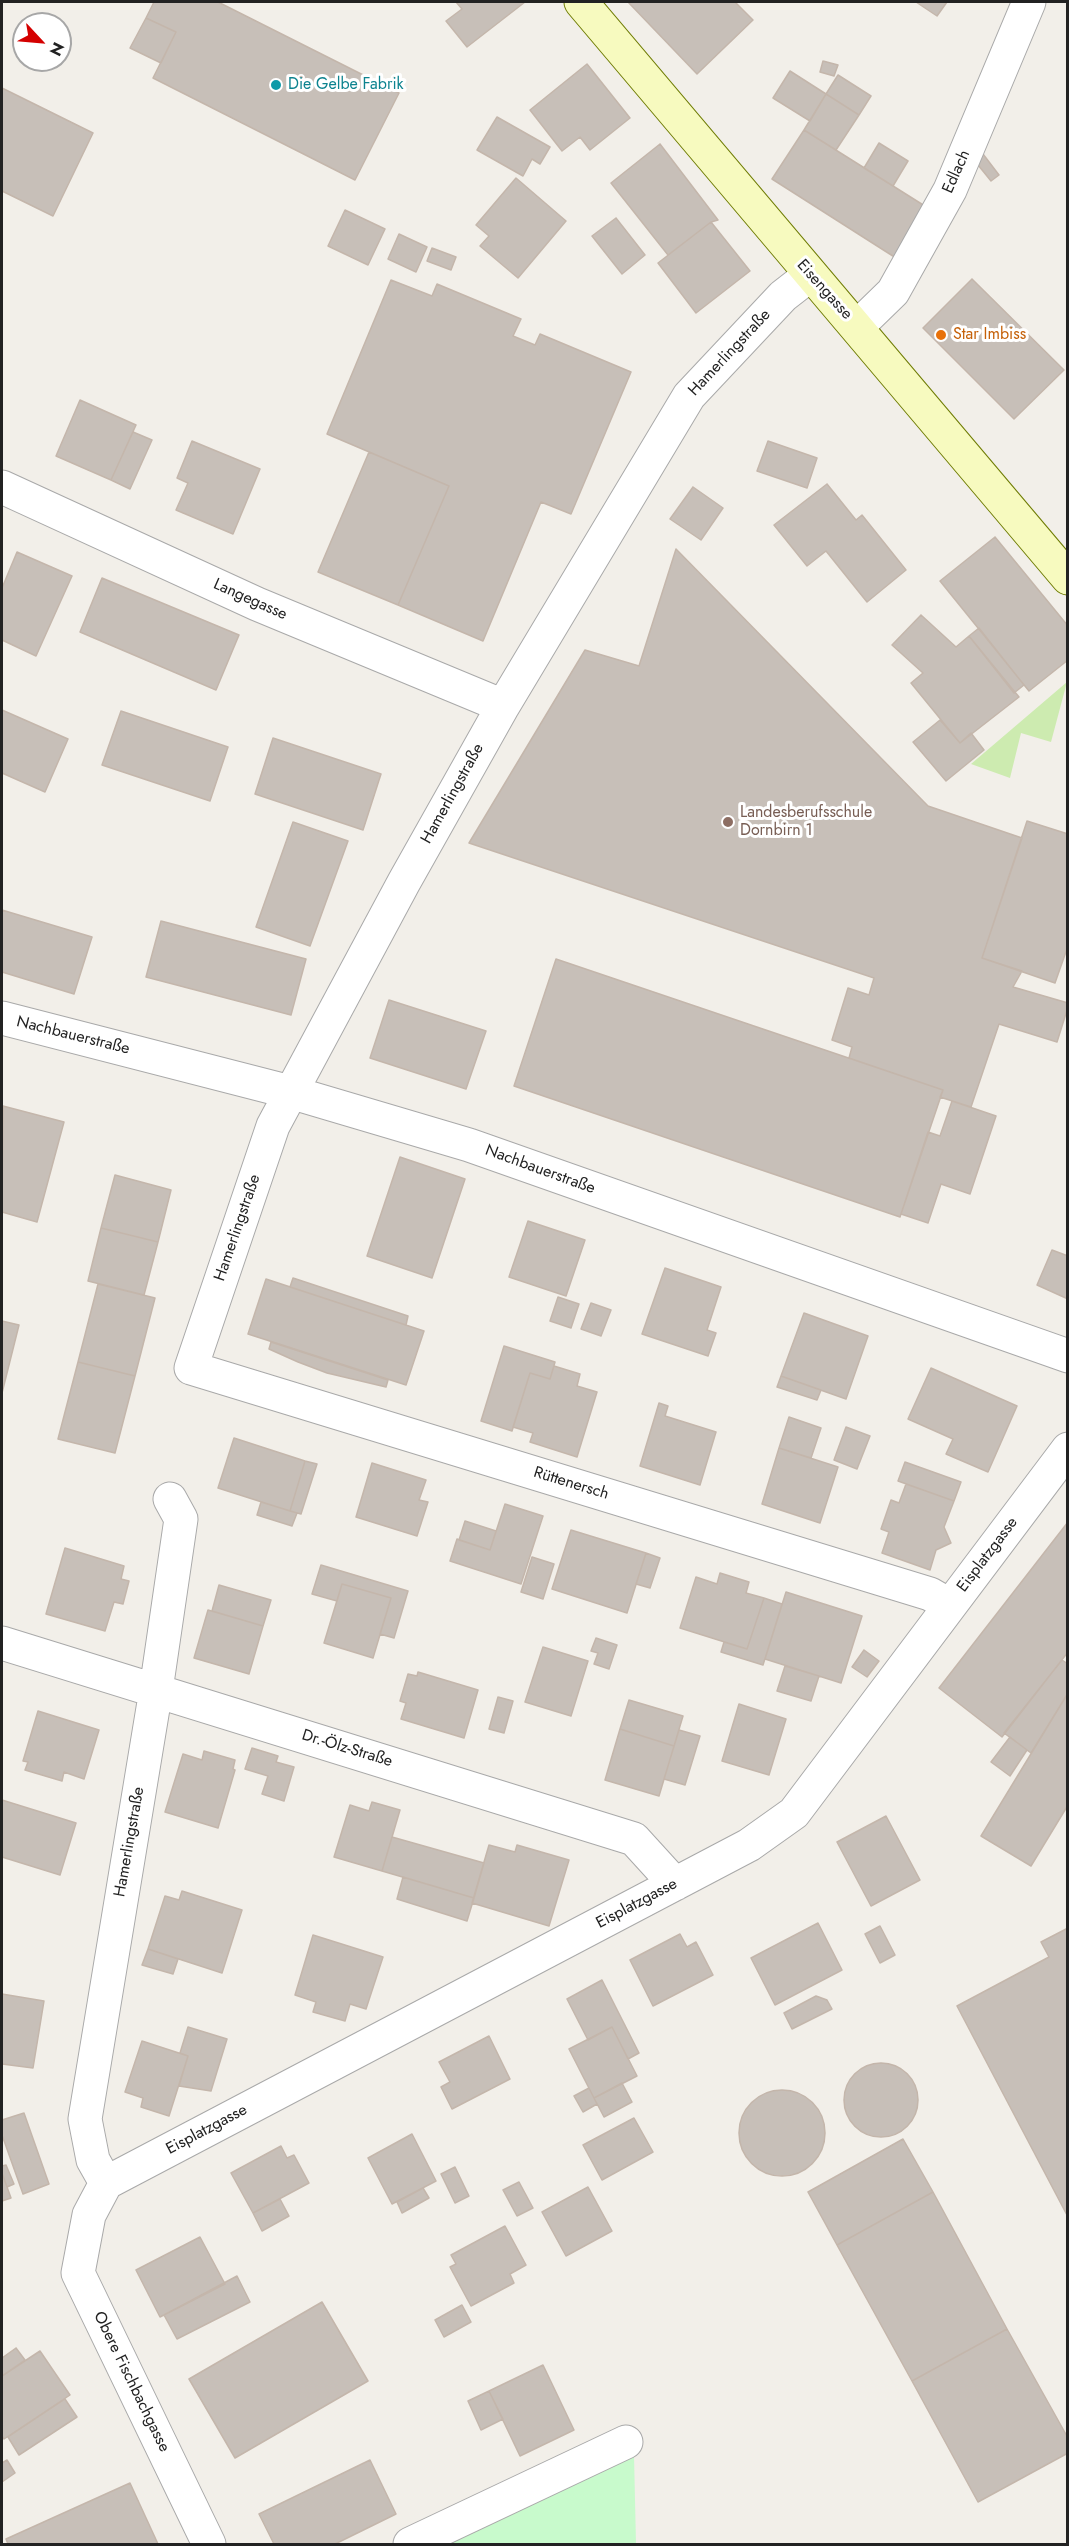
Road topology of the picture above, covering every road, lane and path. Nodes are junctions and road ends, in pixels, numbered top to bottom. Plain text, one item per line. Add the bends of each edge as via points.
1 (581, 2) edge
2 (1029, 2) edge
3 (810, 275) junction
4 (857, 327) junction
5 (2, 487) edge
6 (1068, 578) edge
7 (503, 706) junction
8 (2, 1018) edge
9 (290, 1092) junction
10 (1068, 1356) edge
11 (191, 1368) joint
12 (1068, 1449) edge
13 (170, 1499) dead end
14 (950, 1605) junction
15 (2, 1643) edge
16 (156, 1690) junction
17 (675, 1884) junction
18 (106, 2183) junction
19 (626, 2442) dead end
20 (209, 2544) edge
21 (410, 2544) edge

1 - 3 main road, Eisengasse
2 - 4 street, Edlach via 950,190 893,292
3 - 4 main road, Eisengasse
3 - 7 street, Hamerlingstraße via 783,296 689,396
4 - 6 main road, Eisengasse
5 - 7 street, Langegasse via 256,604
7 - 9 street, Hamerlingstraße
8 - 9 street, Nachbauerstraße
9 - 10 street, Nachbauerstraße via 469,1145
9 - 11 street, Hamerlingstraße via 273,1126
11 - 14 street, Rüttenersch via 930,1594
12 - 14 street, Eisplatzgasse
13 - 16 street, Hamerlingstraße via 181,1519
14 - 17 street, Eisplatzgasse via 794,1813 759,1840
15 - 16 street, Dr.-Ölz-Straße
16 - 17 street, Dr.-Ölz-Straße via 634,1839
16 - 18 street, Hamerlingstraße via 85,2119 93,2160
17 - 18 street, Eisplatzgasse
18 - 20 street, Obere Fischbachgasse via 89,2215 78,2273
19 - 21 street

